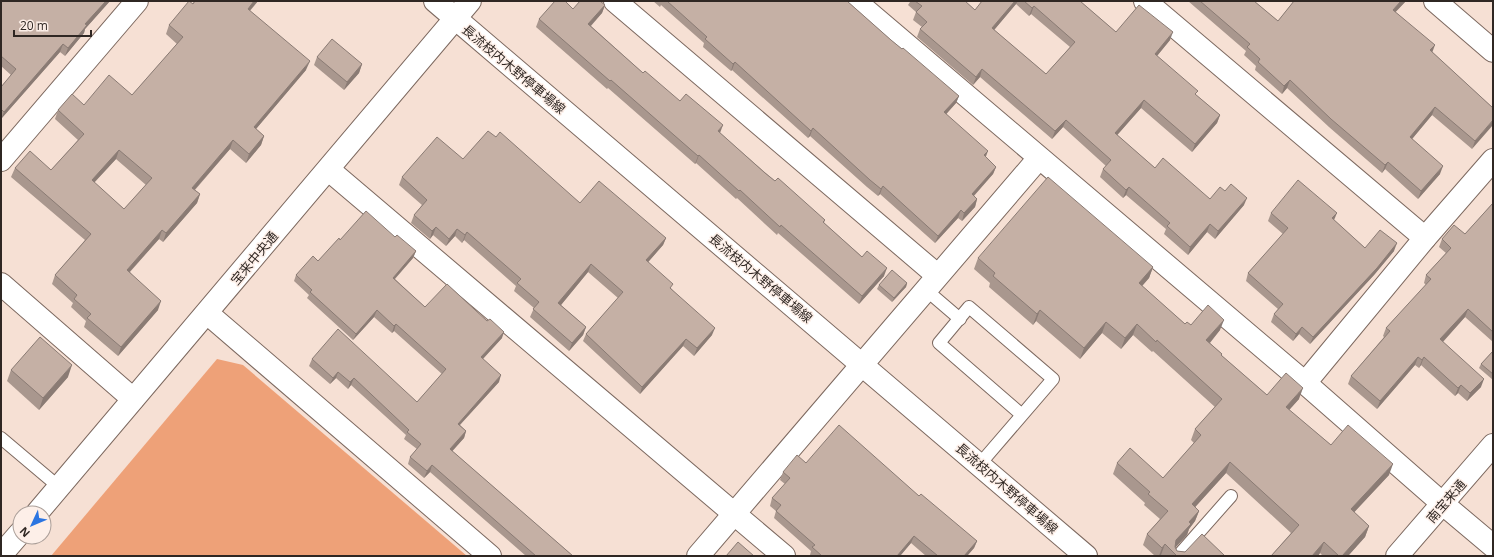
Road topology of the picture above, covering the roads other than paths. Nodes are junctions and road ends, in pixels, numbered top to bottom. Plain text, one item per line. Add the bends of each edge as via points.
1 (137, 1) edge
2 (435, 1) edge
3 (470, 1) edge
4 (615, 1) edge
5 (855, 1) edge
6 (1146, 1) edge
7 (1435, 1) edge
8 (455, 19) junction
9 (1493, 50) edge
10 (1039, 158) junction
11 (1, 160) edge
12 (1493, 160) edge
13 (329, 170) junction
14 (1425, 238) junction
15 (931, 282) junction
16 (1, 284) edge
17 (208, 313) junction
18 (960, 319) junction
19 (861, 364) junction
20 (1305, 383) junction
21 (133, 399) junction
22 (1022, 414) junction
23 (1, 438) edge
24 (1493, 445) edge
25 (980, 465) junction
26 (59, 487) junction
27 (1231, 496) dead end
28 (1443, 504) junction
29 (44, 505) edge
30 (734, 514) junction
31 (12, 542) edge
32 (1493, 546) edge
33 (1, 555) edge
34 (490, 556) edge
35 (698, 556) edge
36 (784, 556) edge
37 (1086, 556) edge
38 (1178, 556) edge
39 (1398, 556) edge

1 - 11 street
2 - 8 street, 長流枝内木野停車場線
3 - 8 street, 宝来中央通
4 - 15 street
5 - 10 street
6 - 14 street
7 - 9 street
8 - 13 street, 宝来中央通
8 - 19 street, 長流枝内木野停車場線
10 - 15 street
10 - 20 street
12 - 14 street
13 - 17 street, 宝来中央通
13 - 30 street
14 - 20 street
15 - 18 lane
15 - 19 street
16 - 21 street
17 - 21 street, 宝来中央通
17 - 34 street
18 - 22 lane via 939,343
18 - 22 lane via 969,307 1053,379
19 - 25 street, 長流枝内木野停車場線
19 - 30 street
20 - 28 street
21 - 26 street, 宝来中央通
22 - 25 lane
23 - 26 lane
24 - 28 street, 南宝来通
25 - 37 street, 長流枝内木野停車場線
26 - 29 street, 宝来中央通
27 - 38 lane
28 - 32 street
28 - 39 street, 南宝来通
30 - 35 street
30 - 36 street
31 - 33 street

